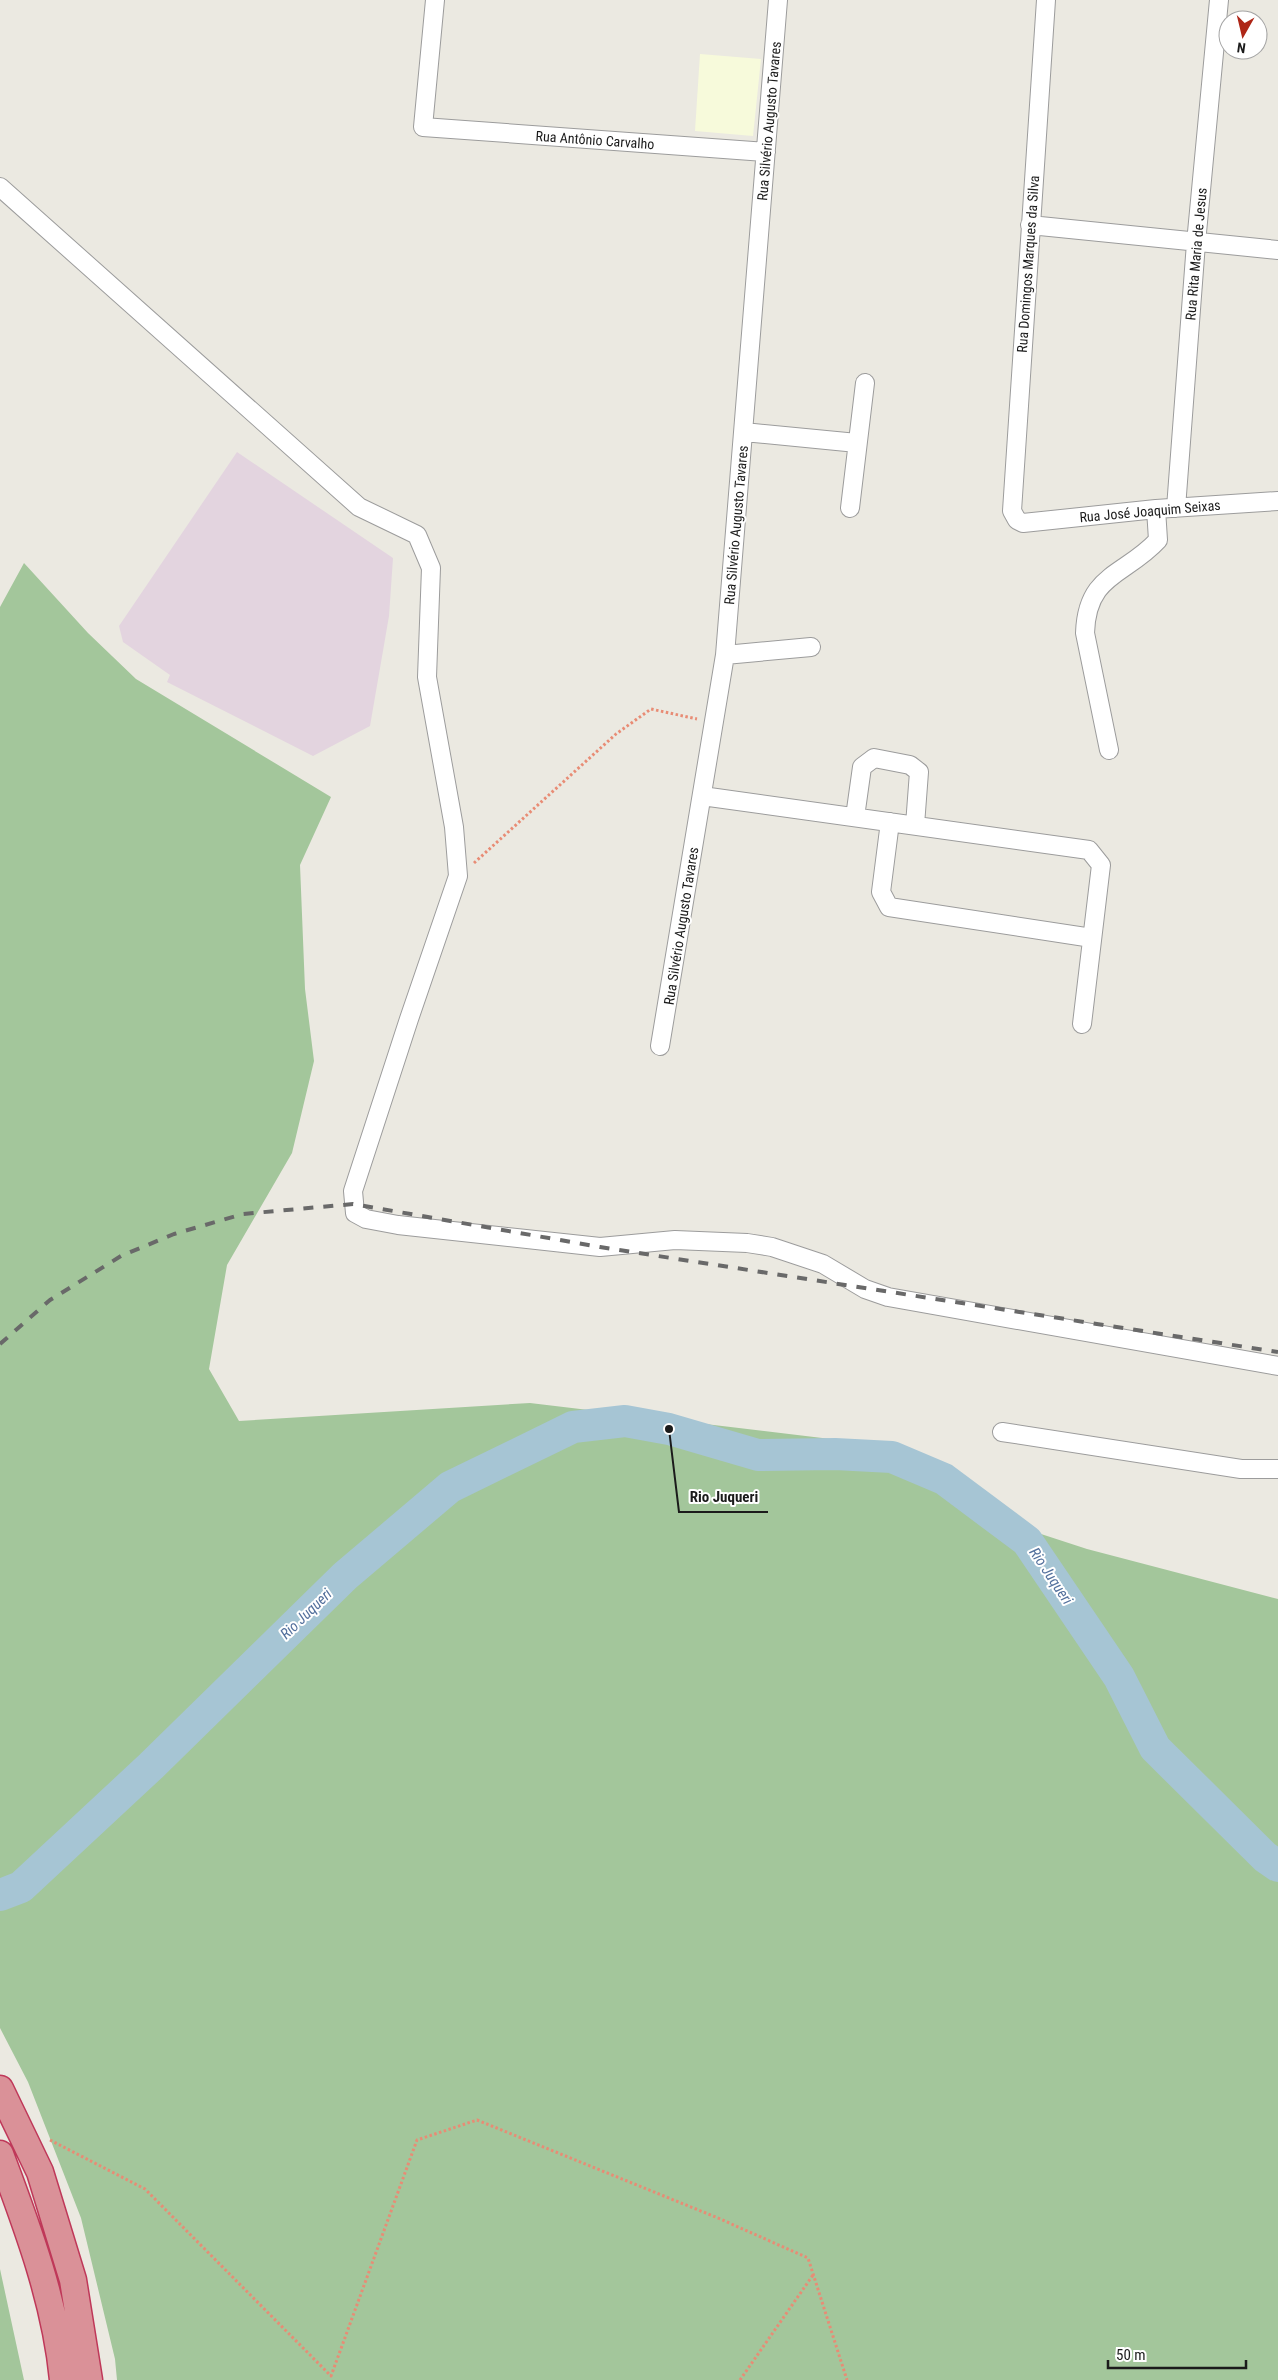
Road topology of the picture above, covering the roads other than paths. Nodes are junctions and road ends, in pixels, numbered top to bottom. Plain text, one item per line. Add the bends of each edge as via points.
1 (435, 0) edge
2 (778, 0) edge
3 (1046, 0) edge
4 (1219, 0) edge
5 (766, 152) junction
6 (0, 188) edge
7 (1030, 225) junction
8 (1196, 243) junction
9 (1278, 250) edge
10 (865, 383) dead end
11 (744, 432) junction
12 (857, 443) junction
13 (1278, 501) edge
14 (850, 508) dead end
15 (1176, 508) junction
16 (1156, 509) junction
17 (1023, 523) joint
18 (811, 647) dead end
19 (725, 655) junction
20 (1109, 750) dead end
21 (702, 796) junction
22 (855, 817) junction
23 (890, 822) junction
24 (914, 825) junction
25 (1092, 938) junction
26 (1082, 1024) dead end
27 (660, 1046) dead end
28 (1278, 1366) edge
29 (1002, 1432) dead end
30 (1278, 1469) edge
31 (0, 2089) edge
32 (0, 2154) edge
33 (63, 2380) edge
34 (89, 2380) edge

1 - 5 street, Rua Antônio Carvalho via 423,127
2 - 5 street, Rua Silvério Augusto Tavares
3 - 7 street, Rua Domingos Marques da Silva
4 - 8 street, Rua Rita Maria de Jesus
5 - 11 street, Rua Silvério Augusto Tavares
6 - 28 street via 359,508 417,535 431,568 427,677 454,828 458,876 353,1191 355,1212 366,1219 398,1225 600,1247 675,1240 772,1246 823,1264 888,1297
7 - 8 street
7 - 17 street, Rua Domingos Marques da Silva via 1012,511
8 - 9 street
8 - 15 street, Rua Rita Maria de Jesus
10 - 12 street
11 - 12 street
11 - 19 street, Rua Silvério Augusto Tavares
12 - 14 street
13 - 15 street, Rua José Joaquim Seixas
15 - 16 street, Rua José Joaquim Seixas
16 - 17 street, Rua José Joaquim Seixas
16 - 20 street via 1158,540 1106,578 1090,602 1085,623
18 - 19 street
19 - 21 street, Rua Silvério Augusto Tavares
21 - 22 street
21 - 27 street, Rua Silvério Augusto Tavares
22 - 23 street
22 - 24 street via 862,767 874,758 910,765 919,772
23 - 24 street
23 - 25 street via 881,892 889,907
24 - 25 street via 1089,850 1101,865
25 - 26 street
29 - 30 street via 1241,1469
31 - 34 highway via 40,2172 73,2280
32 - 33 highway via 27,2226 60,2346

